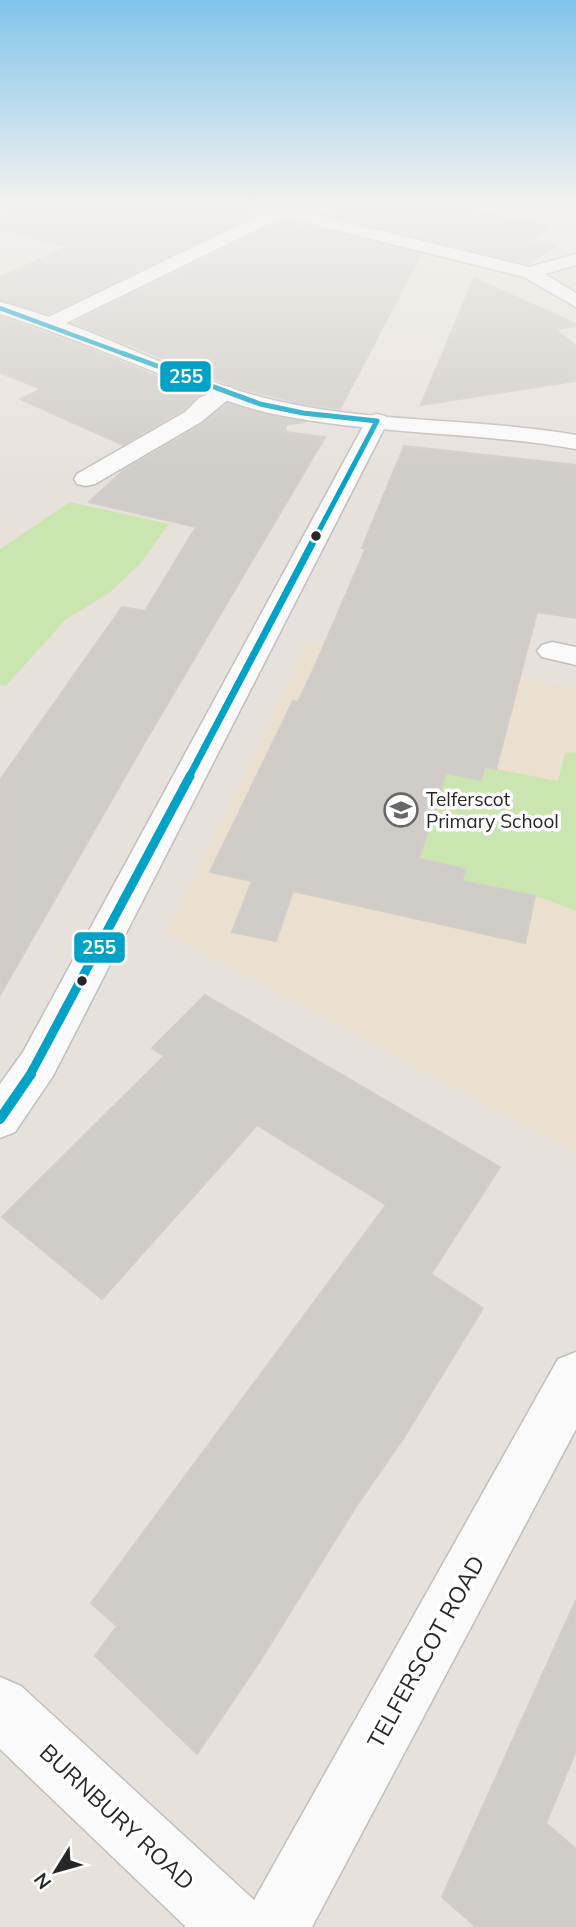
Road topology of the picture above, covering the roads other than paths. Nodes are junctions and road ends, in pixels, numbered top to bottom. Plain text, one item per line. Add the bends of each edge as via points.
1 (107, 296) edge
2 (0, 308) edge
3 (51, 323) junction
4 (225, 393) junction
5 (377, 421) junction
6 (576, 442) edge
7 (86, 480) dead end
8 (0, 1119) edge
9 (576, 1377) edge
10 (0, 1707) edge
11 (234, 1927) edge
12 (276, 1927) edge

1 - 3 street
2 - 3 street
3 - 4 street
4 - 5 street via 286,410
4 - 7 street
5 - 6 street via 493,428
5 - 8 street via 38,1065
9 - 12 street, TELFERSCOT ROAD
10 - 11 street, BURNBURY ROAD

